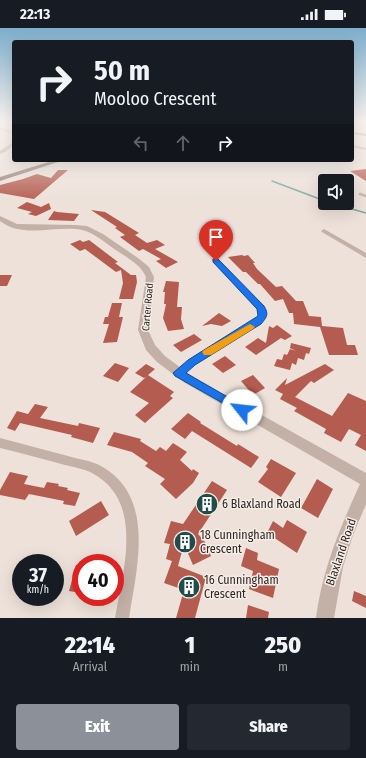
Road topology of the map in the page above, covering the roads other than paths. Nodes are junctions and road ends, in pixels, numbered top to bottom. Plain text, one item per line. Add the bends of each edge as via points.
1 (55, 162) edge
2 (0, 179) edge
3 (360, 194) dead end
4 (366, 196) edge
5 (0, 218) edge
6 (324, 231) dead end
7 (366, 256) edge
8 (216, 261) dead end
9 (179, 373) junction
10 (0, 443) edge
11 (366, 480) edge
12 (366, 488) edge
13 (122, 618) edge
14 (325, 618) edge

1 - 2 main road
3 - 4 lane
5 - 9 street, Carter Road via 18,226 84,228 140,263 150,277 143,330 145,336 150,347
6 - 7 street
8 - 9 street via 261,308 262,317
9 - 11 street, Carter Road
10 - 13 street via 94,468 120,488 128,502 134,537
12 - 14 street, Blaxland Road via 336,559 327,591

